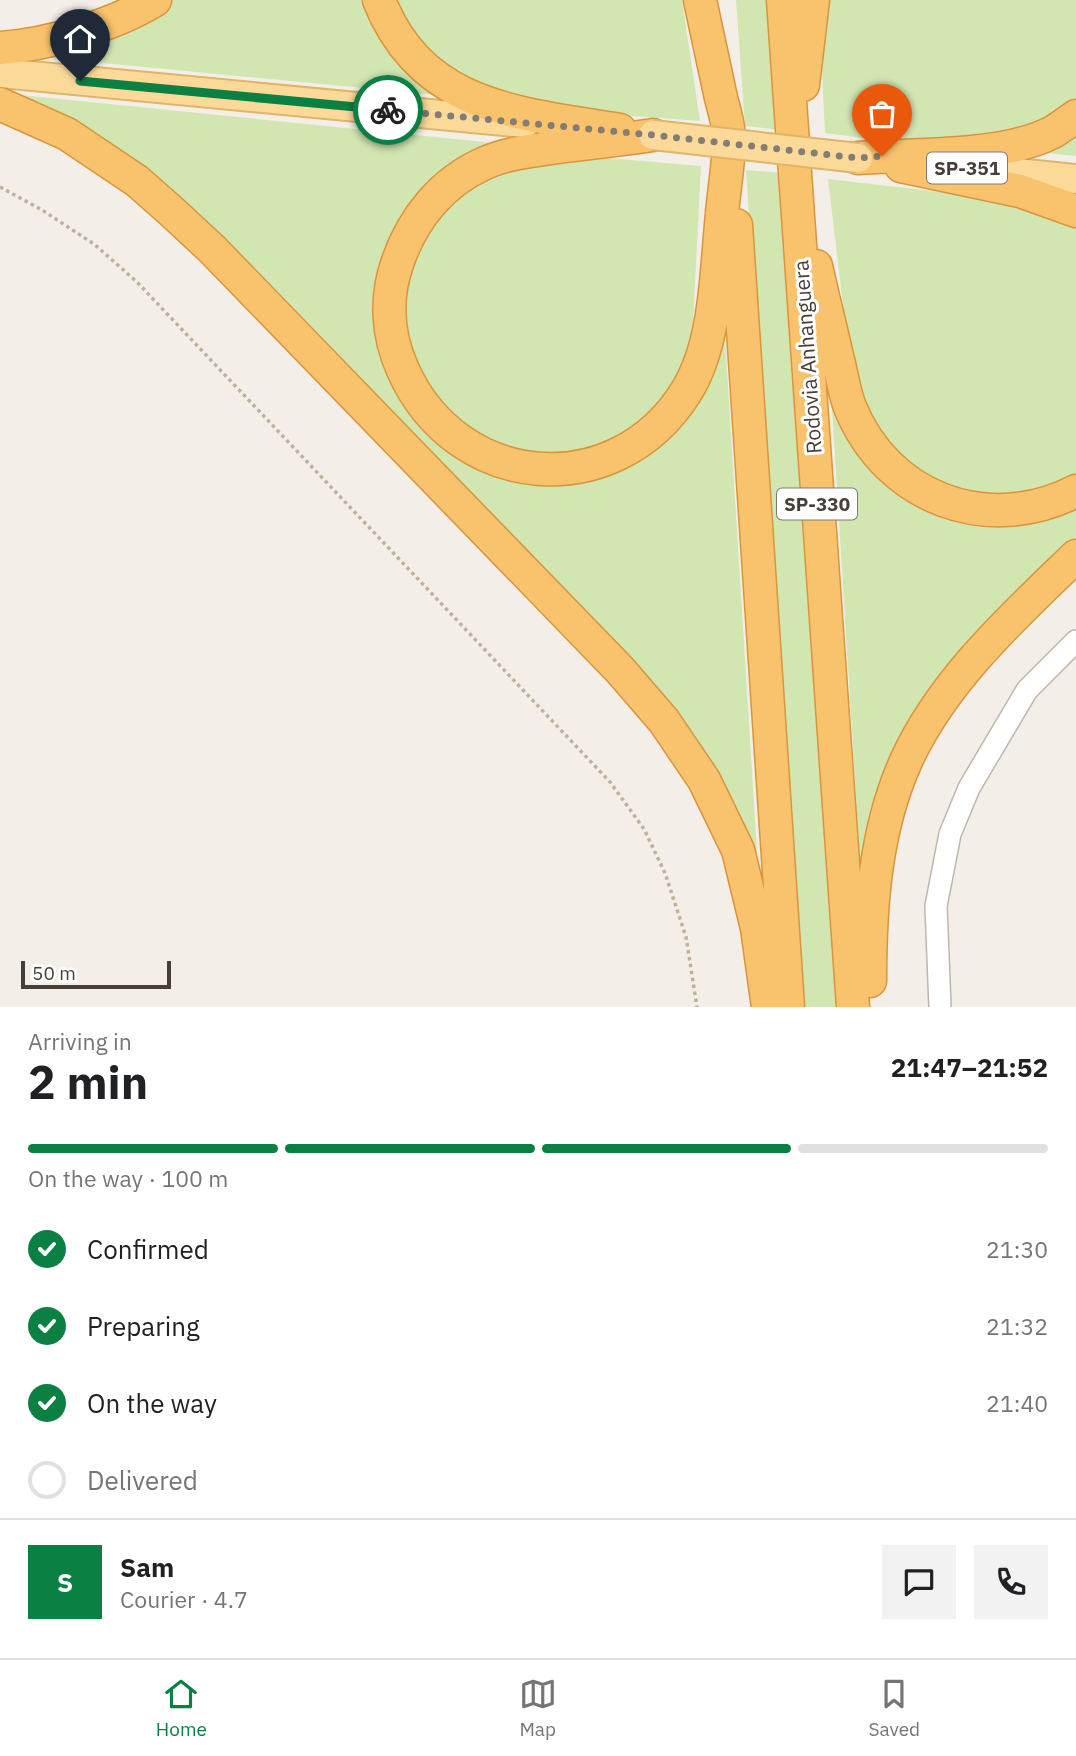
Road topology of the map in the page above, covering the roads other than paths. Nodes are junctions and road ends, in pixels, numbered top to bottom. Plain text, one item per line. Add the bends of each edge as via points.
1 (155, 0) edge
2 (379, 0) edge
3 (700, 0) edge
4 (721, 0) edge
5 (783, 0) edge
6 (814, 0) edge
7 (0, 48) edge
8 (0, 73) edge
9 (0, 103) edge
10 (1076, 116) edge
11 (653, 135) junction
12 (730, 136) junction
13 (858, 158) junction
14 (794, 174) junction
15 (1076, 179) edge
16 (1076, 211) edge
17 (1076, 491) edge
18 (1076, 556) edge
19 (1076, 641) edge
20 (768, 1007) edge
21 (788, 1007) edge
22 (853, 1007) edge
23 (870, 1007) edge
24 (940, 1007) edge

1 - 7 highway via 56,38
2 - 11 highway via 406,50 455,90 524,114
3 - 12 highway
4 - 12 highway, SP-330
5 - 14 highway, Rodovia Anhanguera / SP-330
6 - 14 highway
8 - 11 main road, SP-351
9 - 20 highway via 67,134 137,181 202,239 620,670 664,721 704,780 738,850 757,928
10 - 13 highway via 1052,132 1021,143 979,151
11 - 12 highway via 520,152 485,163 452,181 424,210 404,243 389,301 397,356 428,414 476,452 511,465 549,469 586,465 617,455 646,437 670,414 688,389 709,328
11 - 13 main road, SP-351, bridge
12 - 21 highway, SP-330
13 - 15 main road, SP-351
13 - 16 highway via 1020,191
14 - 17 highway via 849,405 878,455 926,493 953,505 985,511 1018,510 1054,502
14 - 22 highway, Rodovia Anhanguera / SP-330
18 - 23 highway via 962,675 906,761 876,872
19 - 24 street via 1027,690 969,788 950,834 936,906

